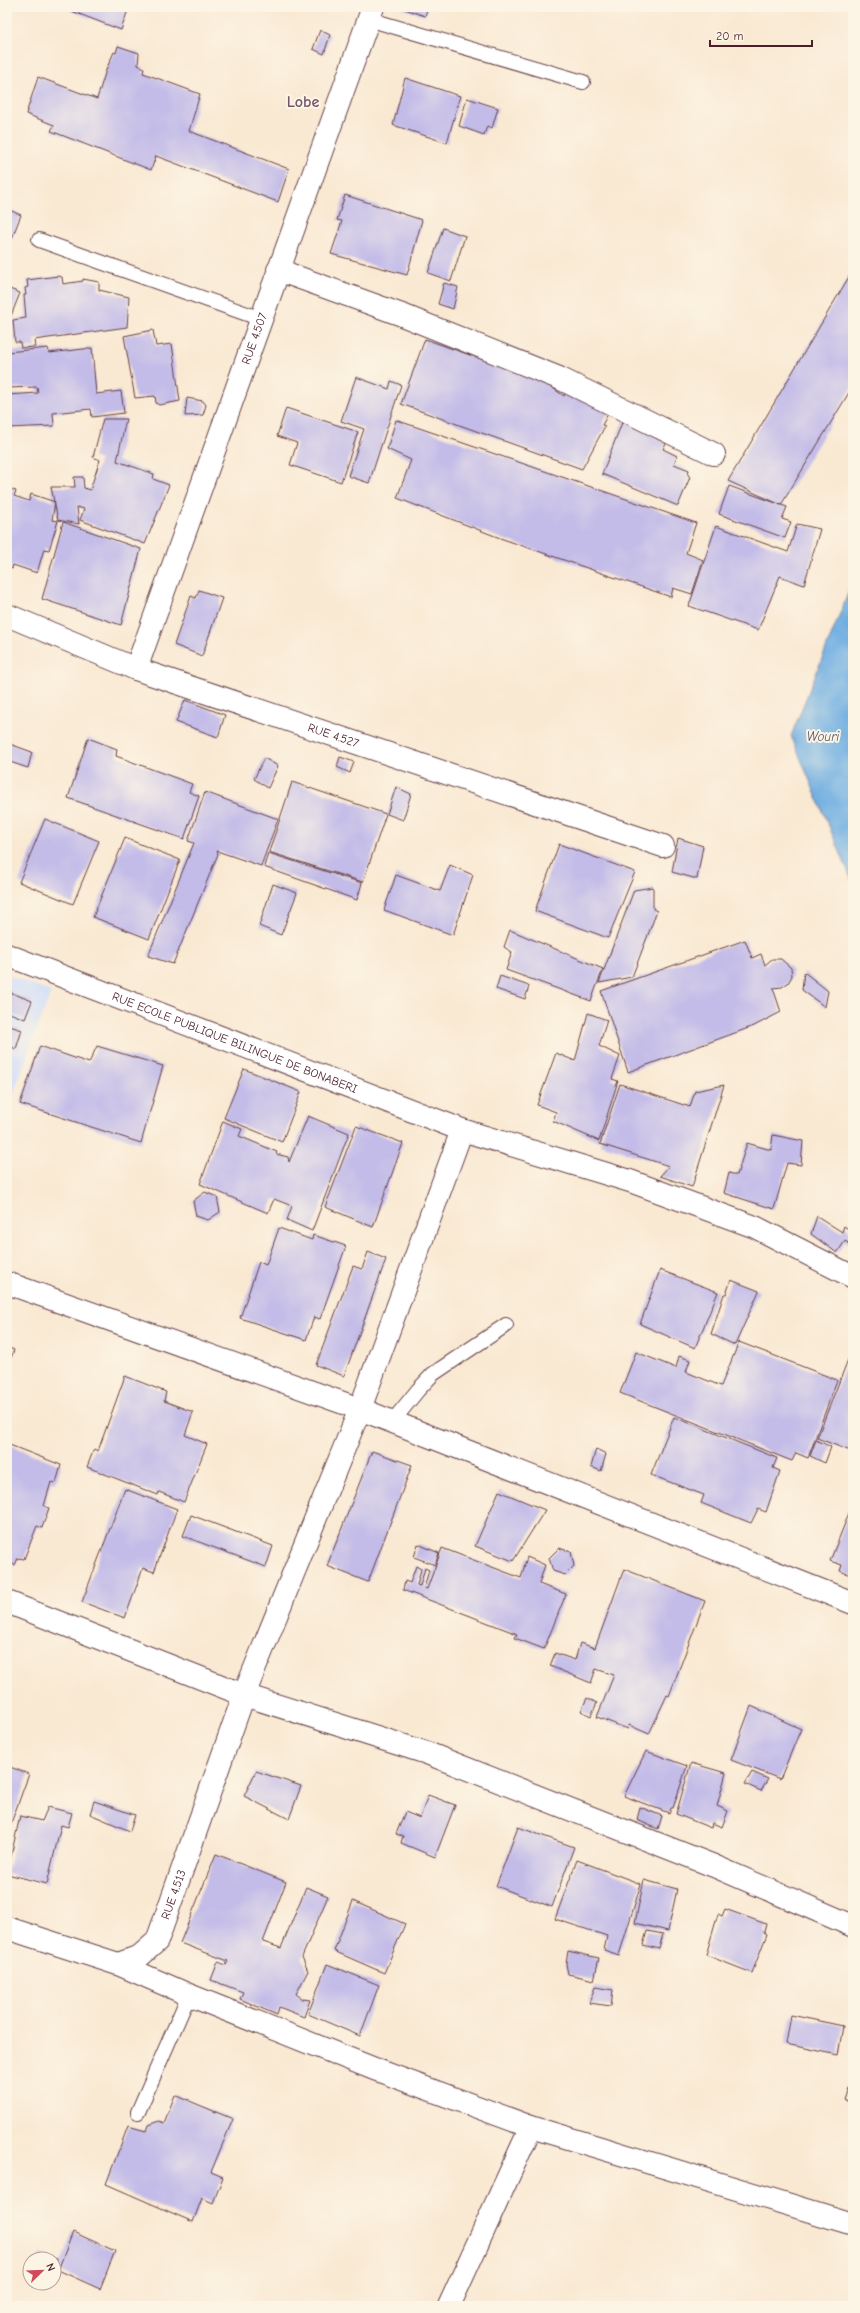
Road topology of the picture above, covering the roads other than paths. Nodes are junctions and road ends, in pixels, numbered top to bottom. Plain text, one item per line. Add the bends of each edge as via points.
1 (370, 13) edge
2 (583, 82) dead end
3 (39, 240) dead end
4 (278, 270) junction
5 (261, 319) junction
6 (714, 454) dead end
7 (7, 615) edge
8 (136, 669) junction
9 (662, 846) dead end
10 (7, 955) edge
11 (462, 1130) junction
12 (853, 1277) edge
13 (7, 1283) edge
14 (506, 1325) dead end
15 (360, 1408) junction
16 (392, 1422) junction
17 (7, 1602) edge
18 (853, 1603) edge
19 (244, 1695) junction
20 (853, 1926) edge
21 (7, 1928) edge
22 (118, 1964) junction
23 (189, 1995) junction
24 (138, 2112) dead end
25 (531, 2127) junction
26 (853, 2224) edge
27 (449, 2306) edge

1 - 2 lane
1 - 4 street, RUE 4.507
3 - 5 lane
4 - 5 street, RUE 4.507
4 - 6 street via 402,315 559,378
5 - 8 street, RUE 4.507
7 - 8 street, RUE 4.527
8 - 9 street, RUE 4.527
10 - 11 street, RUE ECOLE PUBLIQUE BILINGUE DE BONABERI
11 - 12 street, RUE ECOLE PUBLIQUE BILINGUE DE BONABERI via 630,1181 755,1226
11 - 15 street, RUE 4.513
13 - 15 street
14 - 16 lane via 434,1374
15 - 16 street
15 - 19 street, RUE 4.513
16 - 18 street
17 - 19 street
19 - 20 street via 427,1753 714,1866
19 - 22 street, RUE 4.513 via 157,1941 140,1956
21 - 22 street
22 - 23 street
23 - 24 lane
23 - 25 street via 377,2070
25 - 26 street
25 - 27 street

